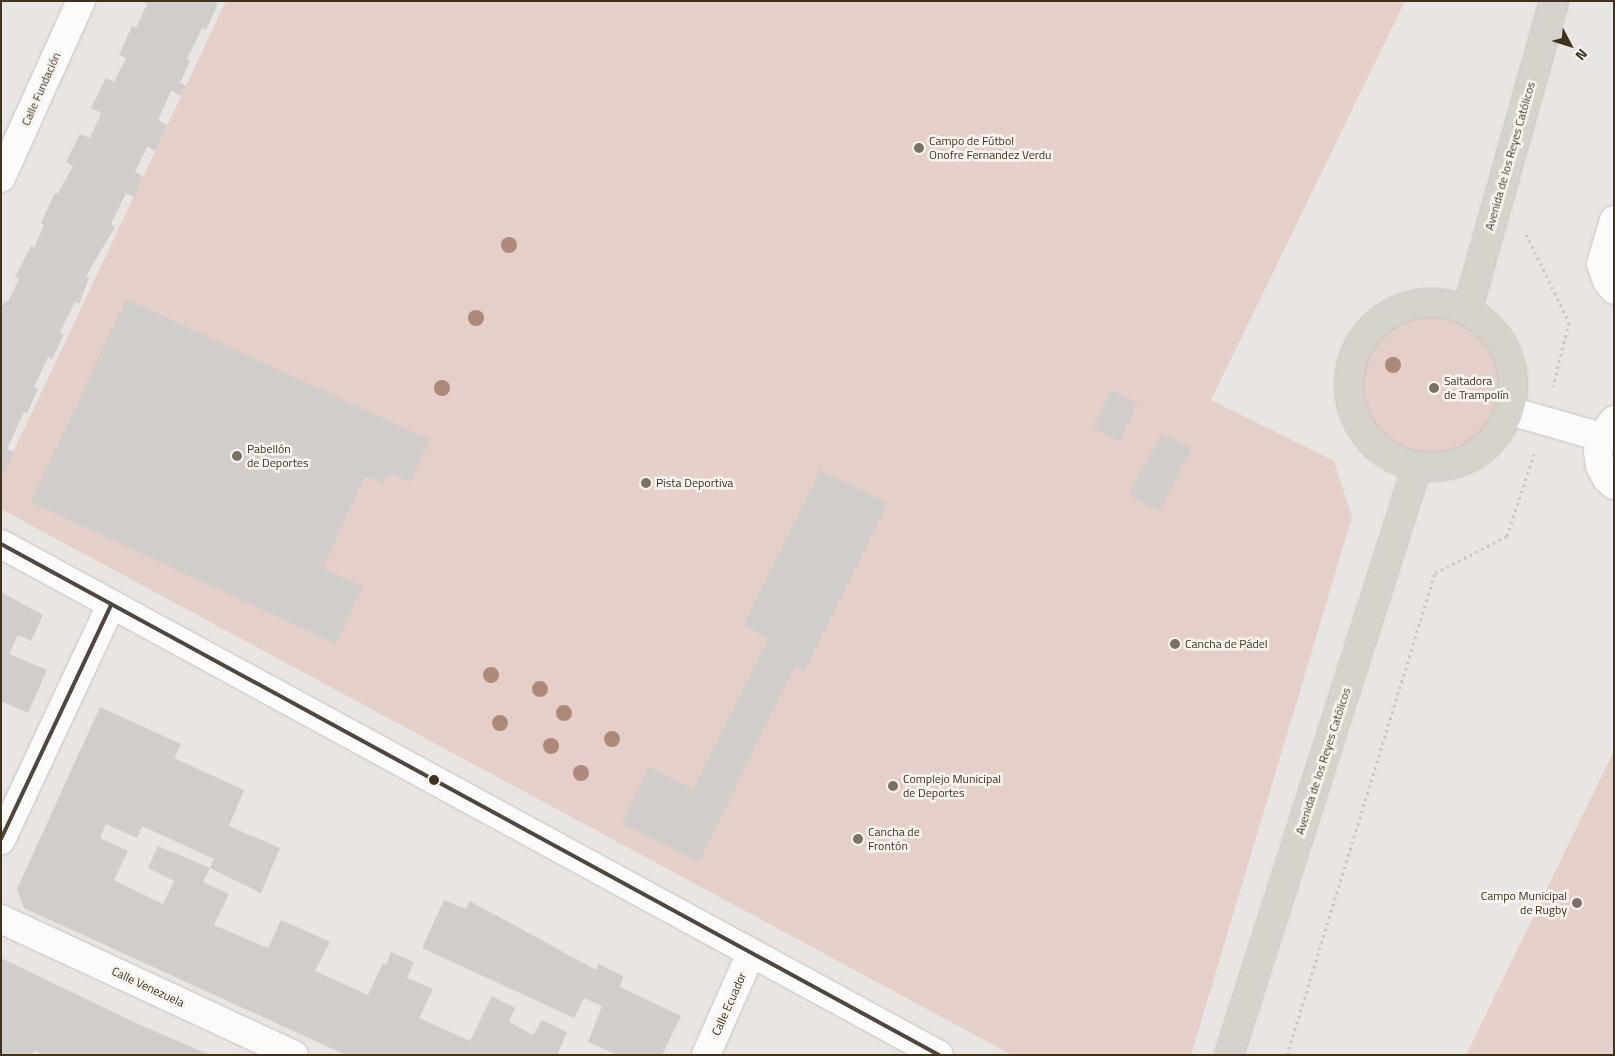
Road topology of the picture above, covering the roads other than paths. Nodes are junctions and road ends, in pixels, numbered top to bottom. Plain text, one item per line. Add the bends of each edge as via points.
1 (81, 1) edge
2 (1554, 1) edge
3 (1, 178) edge
4 (1614, 220) edge
5 (1614, 290) edge
6 (1467, 311) junction
7 (1510, 411) junction
8 (1607, 428) edge
9 (1417, 467) junction
10 (1614, 485) edge
11 (1, 544) edge
12 (111, 605) junction
13 (1, 840) edge
14 (1, 919) edge
15 (752, 953) junction
16 (294, 1055) edge
17 (706, 1055) edge
18 (939, 1055) edge
19 (1229, 1055) edge

1 - 3 street, Calle Fundación
2 - 6 main road, Avenida de los Reyes Católicos
4 - 5 street via 1601,264
6 - 7 main road via 1487,324 1502,342 1511,364 1514,387
6 - 9 main road via 1455,306 1427,303 1399,309 1375,325 1358,347 1349,374 1350,403 1361,429 1379,450 1397,461
7 - 8 street via 1545,420
7 - 9 main road via 1500,432 1463,462 1441,468
8 - 10 street via 1598,452 1600,466 1607,480
9 - 19 main road, Avenida de los Reyes Católicos
11 - 12 street
12 - 13 street
12 - 15 street
14 - 16 street, Calle Venezuela
15 - 17 street, Calle Ecuador
15 - 18 street

